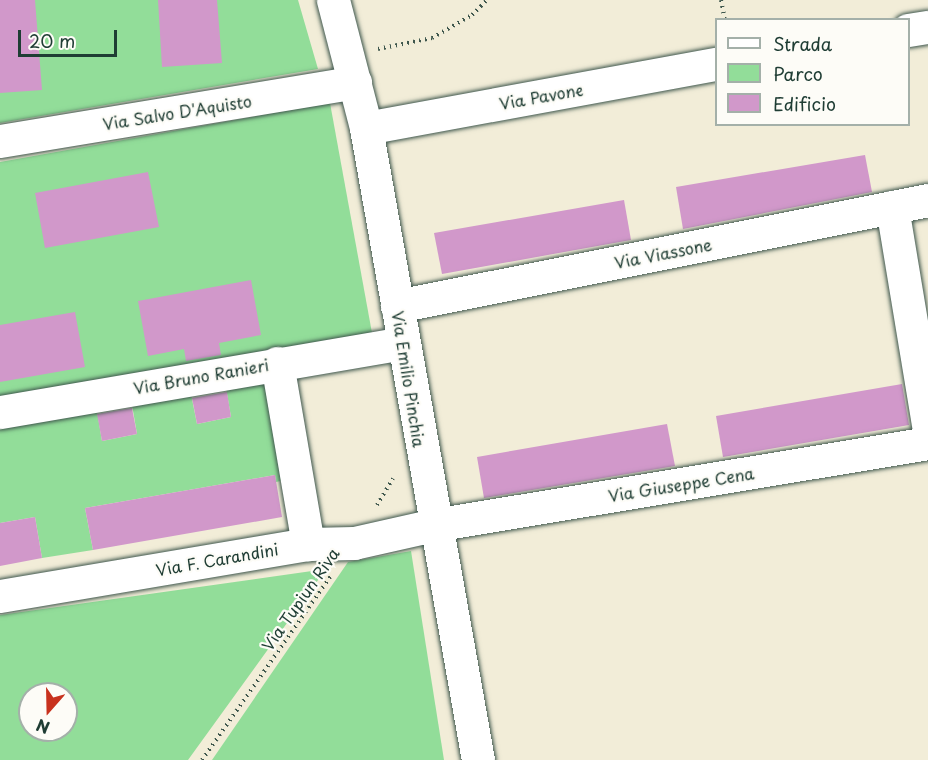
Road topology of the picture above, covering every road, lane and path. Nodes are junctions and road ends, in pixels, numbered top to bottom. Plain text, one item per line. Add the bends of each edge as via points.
1 (333, 0) edge
2 (487, 0) edge
3 (721, 0) edge
4 (725, 18) edge
5 (928, 27) edge
6 (910, 30) edge
7 (715, 64) edge
8 (352, 68) junction
9 (366, 128) junction
10 (0, 141) edge
11 (928, 200) edge
12 (892, 207) junction
13 (397, 306) junction
14 (403, 343) junction
15 (277, 363) junction
16 (0, 412) edge
17 (928, 425) edge
18 (928, 443) edge
19 (422, 456) junction
20 (434, 525) junction
21 (354, 543) junction
22 (308, 544) junction
23 (0, 596) edge
24 (202, 760) edge
25 (478, 760) edge

1 - 8 street, Via Emilio Pinchia
2 - 8 path via 472,15 432,38
3 - 4 path
5 - 6 street
7 - 9 street, Via Pavone
8 - 9 street, Via Emilio Pinchia
8 - 10 street, Via Salvo D'Aquisto
9 - 13 street, Via Emilio Pinchia
11 - 12 street, Via Viassone
12 - 13 street, Via Viassone
12 - 17 street
13 - 14 street, Via Emilio Pinchia
14 - 15 street, Via Bruno Ranieri
14 - 19 street, Via Emilio Pinchia
15 - 16 street, Via Bruno Ranieri
15 - 22 street
18 - 20 street, Via Giuseppe Cena
19 - 20 street, Via Emilio Pinchia
19 - 21 path, Via Tupiun Riva via 393,478
20 - 21 street, Via F. Carandini
20 - 25 street, Via Emilio Pinchia
21 - 22 street, Via F. Carandini
21 - 24 path, Via Tupiun Riva
22 - 23 street, Via F. Carandini

